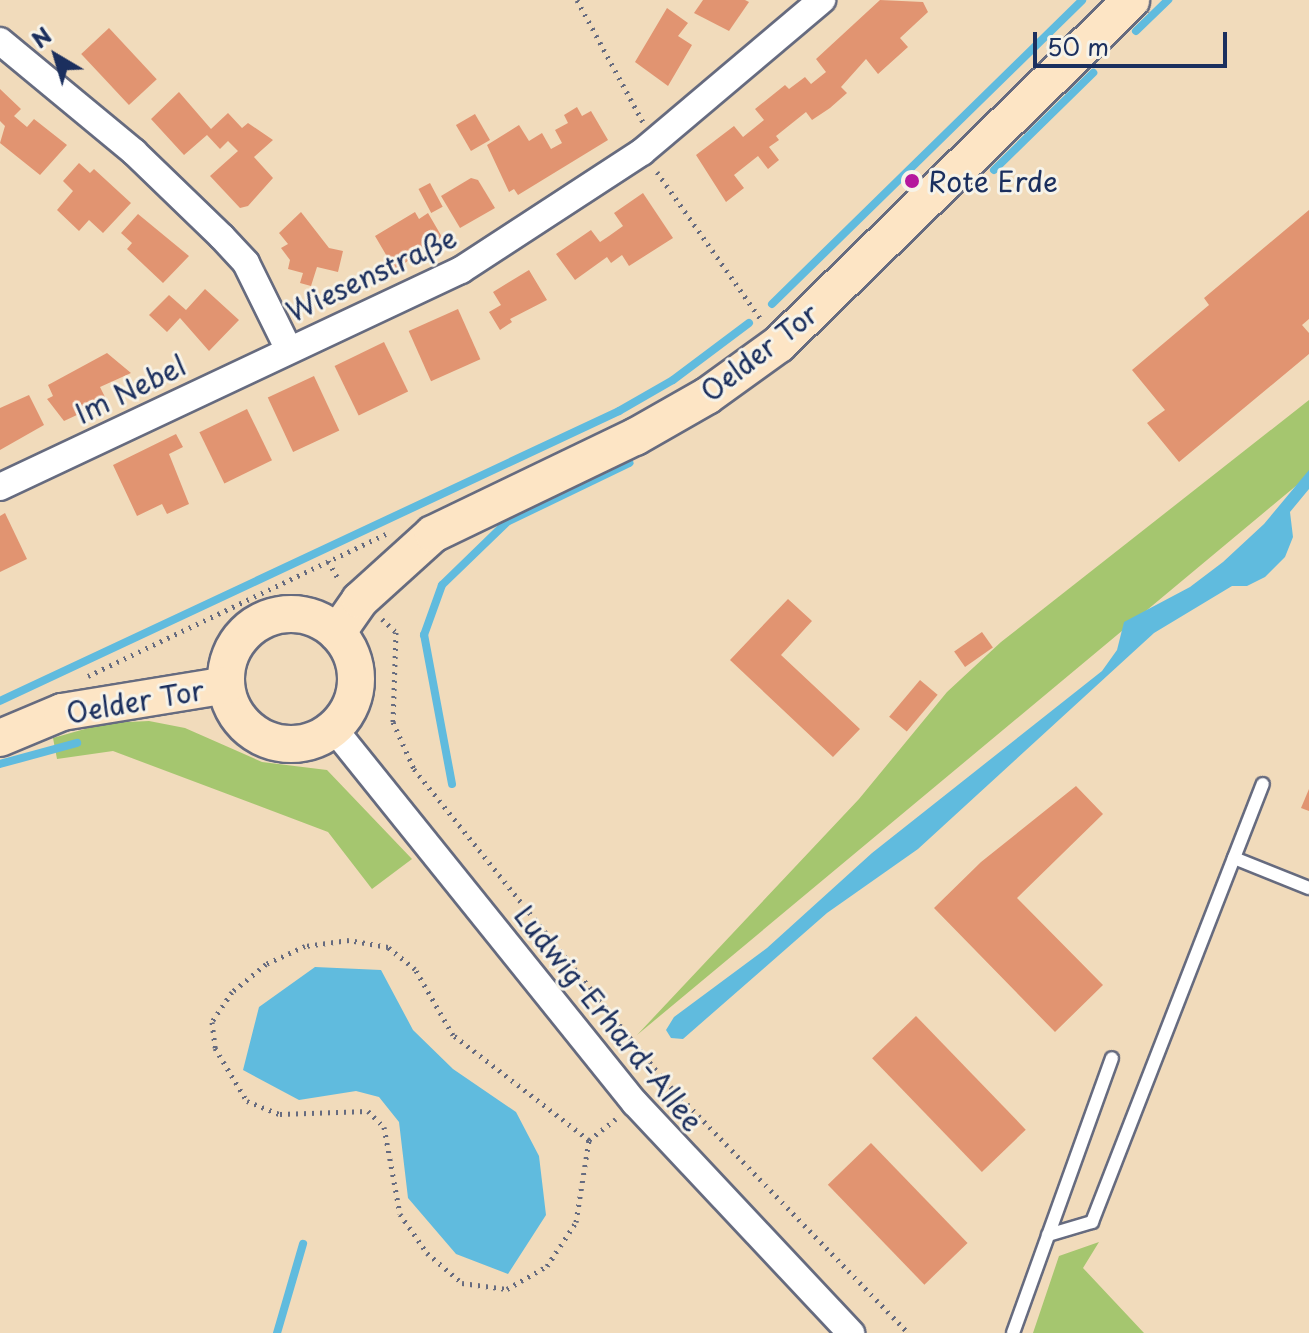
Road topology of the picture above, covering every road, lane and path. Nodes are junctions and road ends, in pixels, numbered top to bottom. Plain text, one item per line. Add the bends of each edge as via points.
1 (577, 0) edge
2 (822, 0) edge
3 (1131, 0) edge
4 (0, 41) edge
5 (648, 147) junction
6 (779, 344) junction
7 (288, 348) junction
8 (0, 487) edge
9 (397, 528) dead end
10 (328, 561) junction
11 (360, 600) junction
12 (337, 633) junction
13 (85, 677) dead end
14 (226, 685) junction
15 (334, 729) junction
16 (0, 738) edge
17 (1263, 784) dead end
18 (1234, 858) junction
19 (1309, 888) edge
20 (1112, 1058) dead end
21 (635, 1103) junction
22 (589, 1140) junction
23 (1048, 1235) junction
24 (851, 1333) edge
25 (908, 1333) edge
26 (1013, 1333) edge

1 - 5 path
2 - 5 street, Wiesenstraße
3 - 6 main road, Oelder Tor
4 - 7 street, Wiesenstraße via 134,152 222,237 246,263
5 - 6 path
5 - 7 street, Wiesenstraße via 461,270
6 - 11 main road, Oelder Tor via 707,396 635,437 433,534
7 - 8 street, Im Nebel
9 - 10 path
10 - 11 path via 336,578
10 - 13 path
11 - 12 main road, Oelder Tor
11 - 25 path via 396,632 393,722 414,769 665,1081
12 - 14 main road via 297,614 274,616 253,626 227,662
12 - 15 main road via 348,647 356,682 353,700
14 - 15 main road via 234,712 253,734 294,744
14 - 16 main road, Oelder Tor via 62,712
15 - 21 street, Ludwig-Erhard-Allee
17 - 18 lane
18 - 19 lane
18 - 23 lane via 1092,1222
20 - 23 lane
21 - 22 path
21 - 24 street, Ludwig-Erhard-Allee
22 - 22 path via 576,1222 547,1266 507,1289 462,1283 427,1253 400,1214 384,1127 368,1111 280,1114 247,1101 215,1048 212,1022 232,992 266,964 305,946 349,940 388,947 415,969 453,1035
23 - 26 lane

